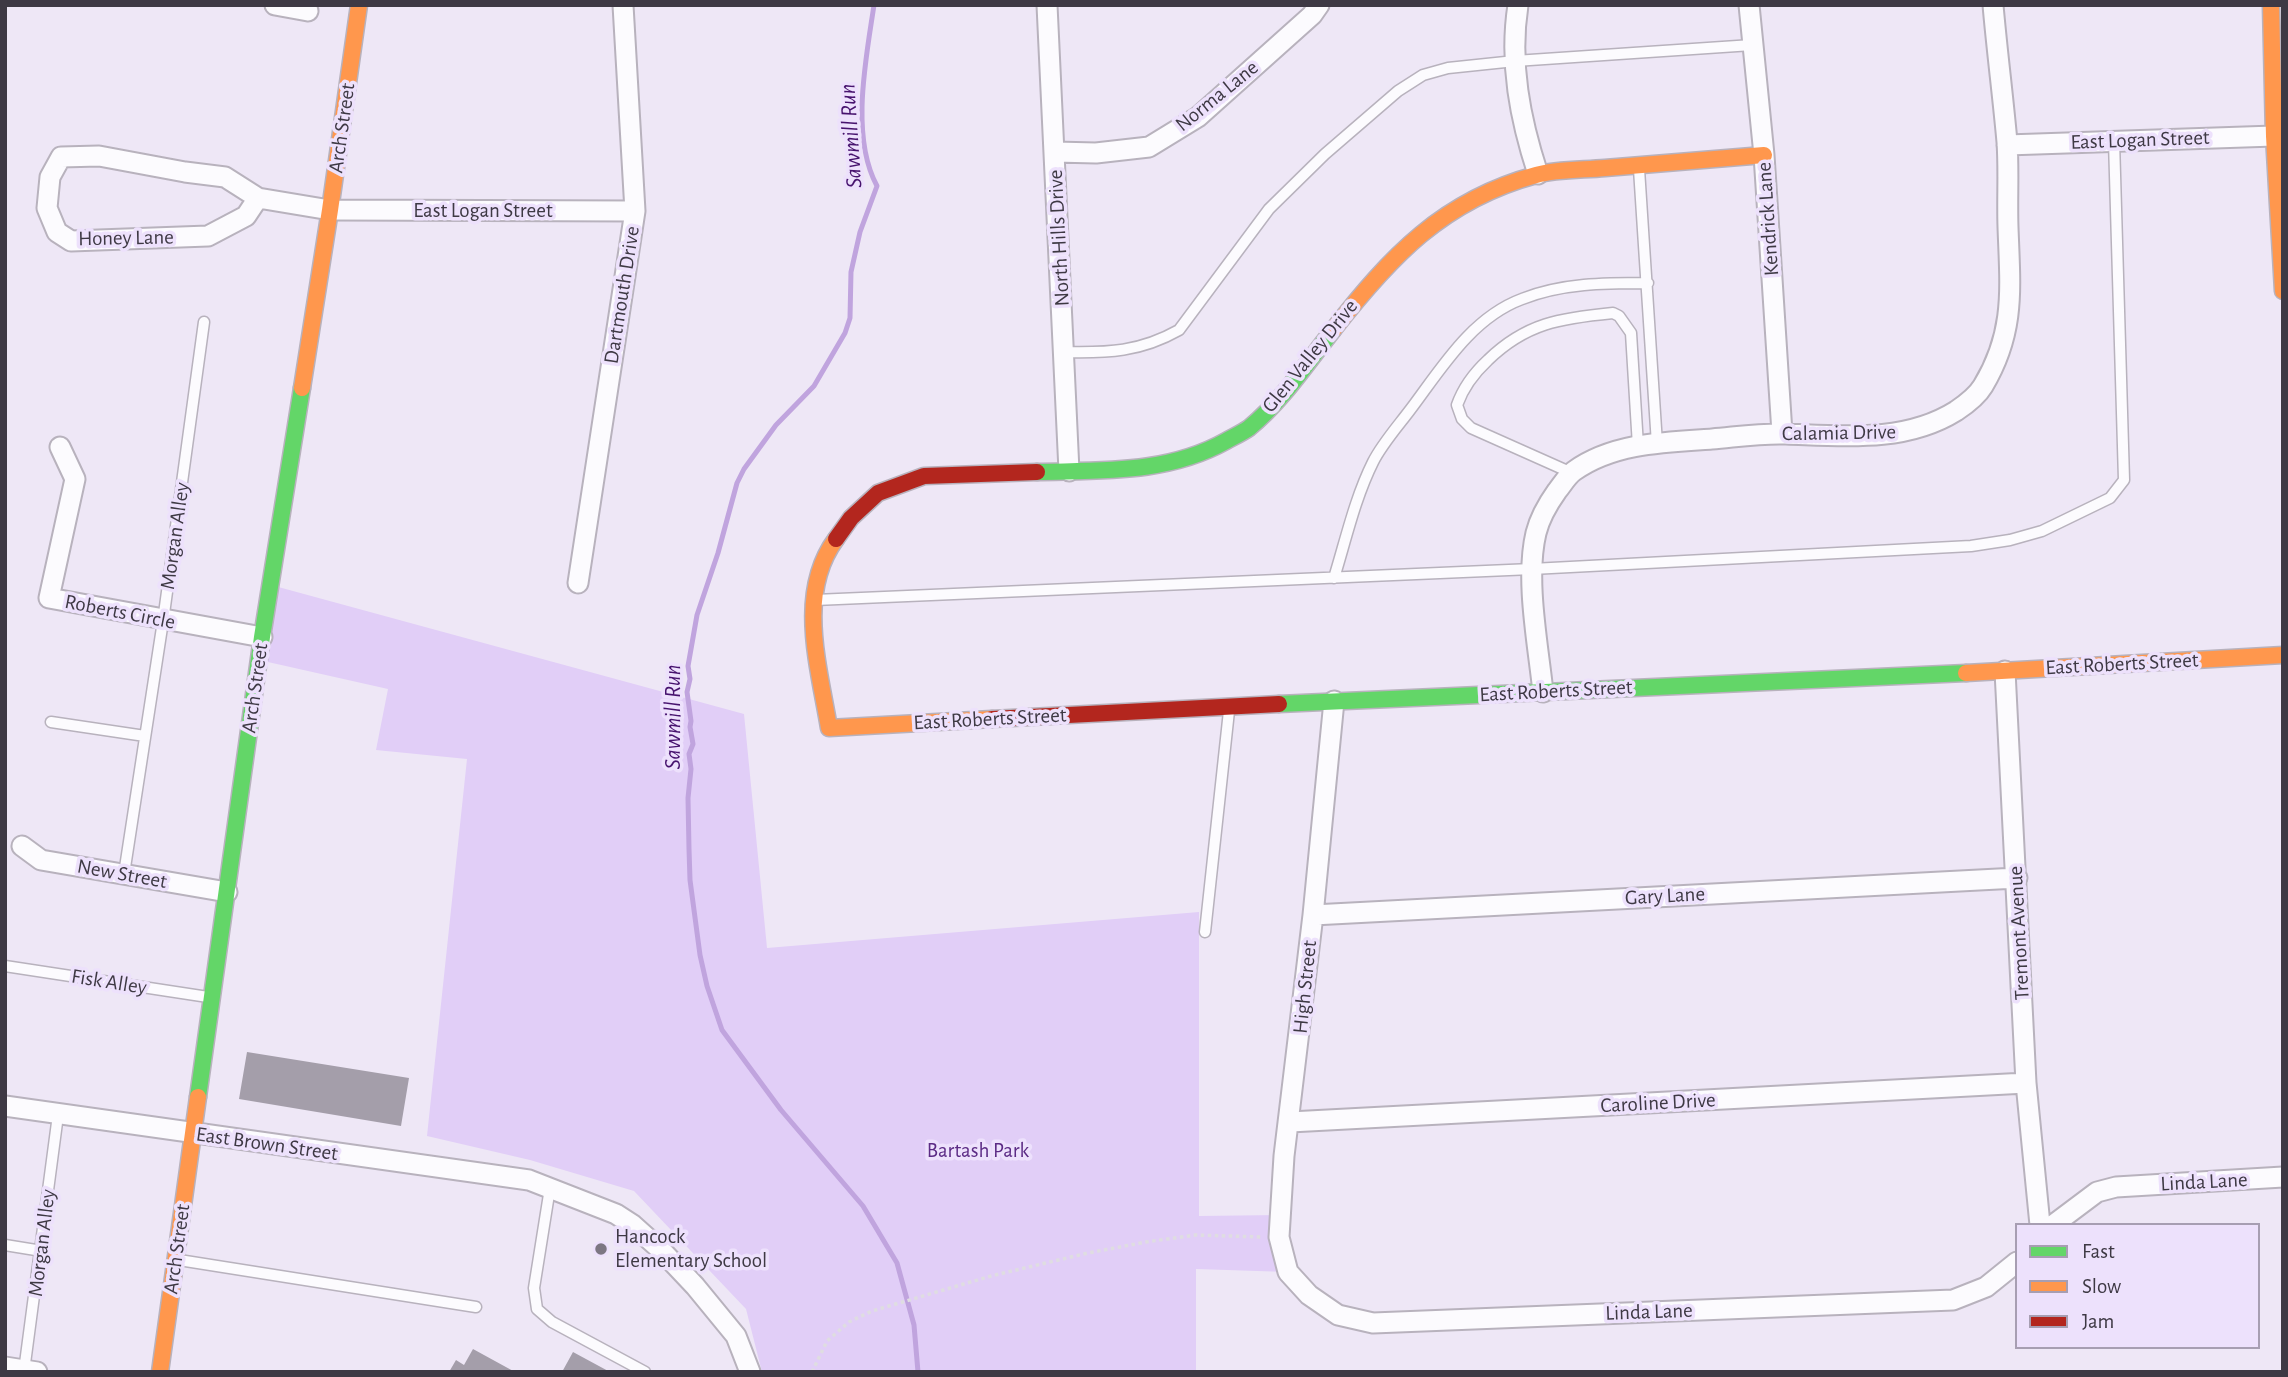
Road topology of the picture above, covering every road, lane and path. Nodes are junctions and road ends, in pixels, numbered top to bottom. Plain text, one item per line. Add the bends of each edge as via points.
1 (275, 5) edge
2 (359, 5) edge
3 (623, 5) edge
4 (1047, 5) edge
5 (1319, 5) edge
6 (1518, 5) edge
7 (1749, 5) edge
8 (1993, 5) edge
9 (2271, 5) edge
10 (308, 11) dead end
11 (1752, 45) junction
12 (1515, 61) junction
13 (2274, 136) junction
14 (2114, 141) junction
15 (2007, 145) junction
16 (1055, 152) junction
17 (1764, 155) junction
18 (1639, 165) junction
19 (1538, 173) junction
20 (258, 198) junction
21 (330, 210) junction
22 (635, 211) junction
23 (1648, 283) junction
24 (2283, 291) edge
25 (204, 322) dead end
26 (1064, 352) junction
27 (1782, 433) junction
28 (1647, 445) junction
29 (60, 447) dead end
30 (1069, 471) junction
31 (1572, 473) junction
32 (1532, 569) junction
33 (1334, 578) junction
34 (578, 583) dead end
35 (815, 600) junction
36 (163, 621) junction
37 (262, 637) junction
38 (2283, 655) edge
39 (2005, 671) junction
40 (1544, 692) junction
41 (1334, 701) junction
42 (1229, 707) junction
43 (51, 722) dead end
44 (829, 728) joint
45 (145, 736) junction
46 (22, 846) dead end
47 (124, 874) junction
48 (2017, 878) junction
49 (227, 892) junction
50 (1312, 915) junction
51 (1205, 932) dead end
52 (5, 966) edge
53 (212, 998) junction
54 (2026, 1083) junction
55 (5, 1106) edge
56 (58, 1115) junction
57 (1290, 1122) junction
58 (192, 1134) junction
59 (2283, 1177) edge
60 (550, 1187) junction
61 (2040, 1223) edge
62 (2056, 1223) edge
63 (1279, 1237) junction
64 (5, 1245) edge
65 (42, 1251) junction
66 (175, 1259) junction
67 (2015, 1264) edge
68 (1288, 1272) joint
69 (476, 1307) dead end
70 (23, 1370) edge
71 (160, 1372) edge
72 (645, 1372) edge
73 (750, 1372) edge
74 (812, 1372) edge

1 - 10 street
2 - 21 street, Arch Street
3 - 22 street, Dartmouth Drive
4 - 16 street, North Hills Drive
5 - 16 street, Norma Lane via 1198,117 1149,147
6 - 12 street
7 - 11 street, Kendrick Lane
8 - 15 street, Calamia Drive
9 - 13 street
11 - 12 lane
11 - 17 street, Kendrick Lane
12 - 19 street via 1525,132
12 - 26 lane via 1448,68 1423,75 1398,91 1269,209 1179,330 1131,349
13 - 14 street, East Logan Street
13 - 24 street
14 - 15 street, East Logan Street
14 - 32 lane via 2124,480 2110,498 2042,531 1971,546
15 - 27 street, Calamia Drive via 2010,307 2003,342 1982,388 1938,422 1909,431 1819,436
16 - 26 street, North Hills Drive
17 - 18 street, Glen Valley Drive
17 - 27 street, Kendrick Lane
18 - 19 street, Glen Valley Drive
18 - 23 lane
19 - 30 street, Glen Valley Drive via 1485,193 1418,236 1371,281 1279,398 1248,429 1210,450 1165,464 1118,471
20 - 20 street, Honey Lane via 225,177 99,156 61,157 50,177 47,208 57,232 71,241 208,236 246,216
20 - 21 street, Honey Lane
21 - 22 street, East Logan Street
21 - 37 street, Arch Street
22 - 34 street, Dartmouth Drive
23 - 28 lane
23 - 33 lane via 1546,290 1519,300 1470,333 1374,460
25 - 36 lane, Morgan Alley
26 - 30 street, North Hills Drive
27 - 28 street, Calamia Drive
28 - 31 street, Calamia Drive via 1599,457
28 - 31 lane via 1631,333 1619,316 1567,319 1523,332 1479,368 1457,405 1471,428
29 - 36 street, Roberts Circle via 75,479 49,598
30 - 35 street, Glen Valley Drive via 924,476 878,493 851,518 827,551
31 - 32 street, Calamia Drive via 1544,508
32 - 33 lane
32 - 40 street, Calamia Drive
33 - 35 lane
35 - 44 street, Glen Valley Drive via 813,631
36 - 37 street, Roberts Circle
36 - 45 lane, Morgan Alley
37 - 49 street, Arch Street
38 - 39 street, East Roberts Street
39 - 40 street, East Roberts Street
39 - 48 street, Tremont Avenue
40 - 41 street, East Roberts Street
41 - 42 street, East Roberts Street
41 - 50 street, High Street
42 - 44 street, East Roberts Street
42 - 51 lane
43 - 45 lane
45 - 47 lane, Morgan Alley
46 - 47 street, New Street via 41,860
47 - 49 street, New Street
48 - 50 street, Gary Lane
48 - 54 street, Tremont Avenue
49 - 53 street, Arch Street
50 - 57 street, High Street
52 - 53 lane, Fisk Alley
53 - 58 street, Arch Street
54 - 57 street, Caroline Drive
54 - 61 street, Tremont Avenue
55 - 56 street, East Brown Street
56 - 58 street, East Brown Street
56 - 65 lane, Morgan Alley
57 - 63 street, High Street
58 - 60 street, East Brown Street via 529,1180
58 - 66 street, Arch Street
59 - 62 street, Linda Lane via 2116,1187 2098,1192
60 - 72 lane via 534,1288 537,1309 552,1322
60 - 73 street, East Brown Street via 616,1214 662,1251 736,1336
63 - 68 street, High Street
63 - 74 path via 1195,1235 1146,1241 923,1296 849,1322 827,1341
64 - 65 lane
65 - 70 lane, Morgan Alley
66 - 69 lane
66 - 71 street, Arch Street
67 - 68 street, Linda Lane via 1986,1287 1953,1300 1373,1323 1338,1315 1309,1295

